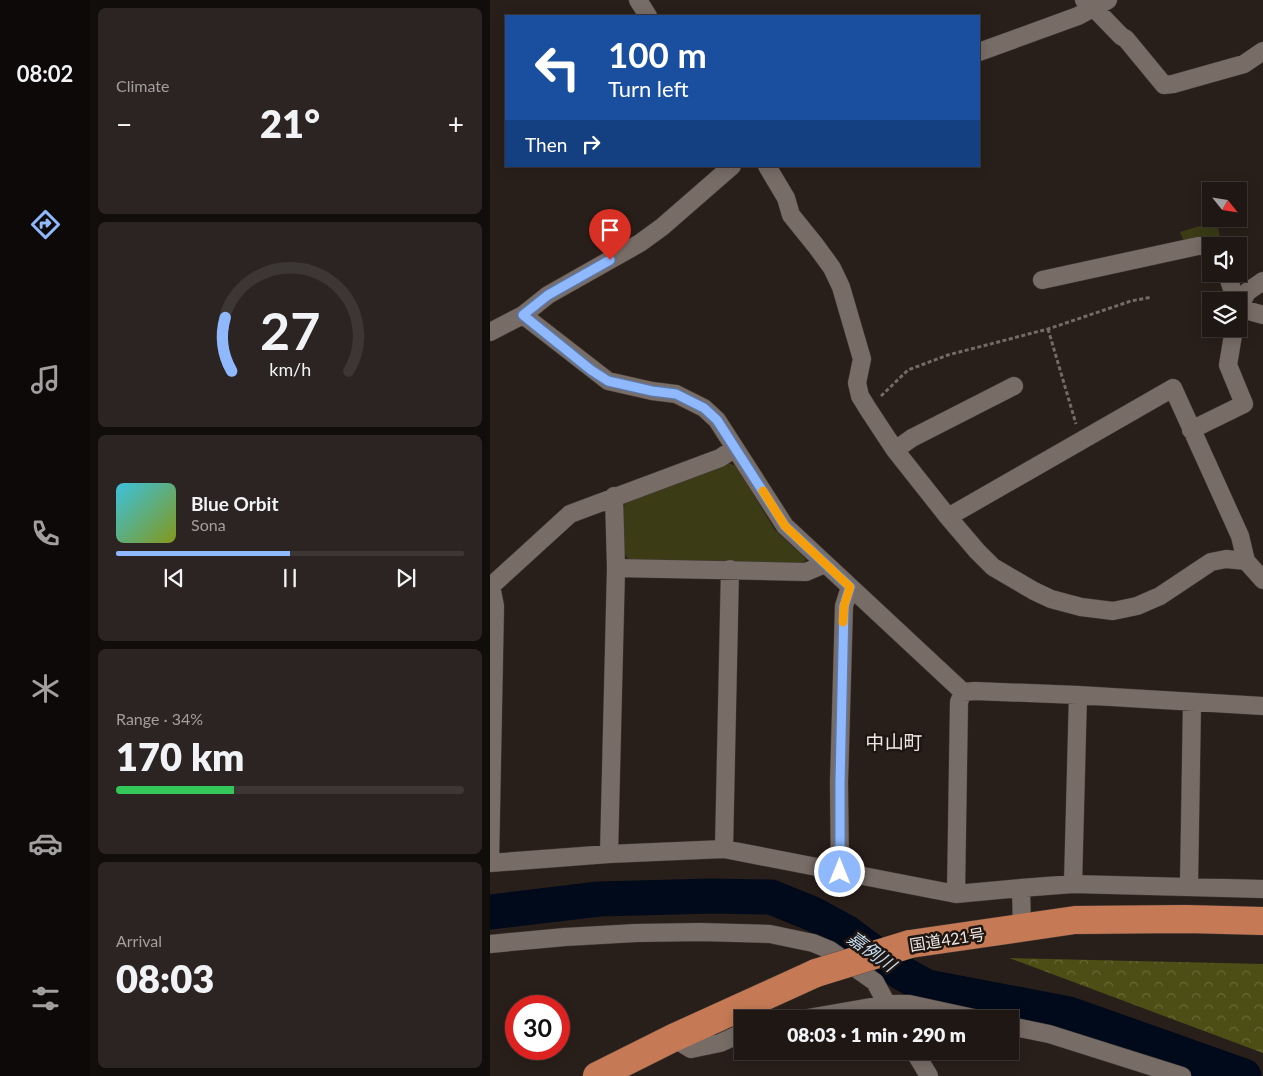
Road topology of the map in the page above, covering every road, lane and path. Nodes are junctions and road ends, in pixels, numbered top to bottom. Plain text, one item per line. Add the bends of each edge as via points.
1 (638, 0) edge
2 (1095, 3) edge
3 (647, 15) edge
4 (980, 52) edge
5 (1263, 52) edge
6 (731, 167) edge
7 (768, 167) edge
8 (1202, 246) edge
9 (1042, 280) dead end
10 (1263, 281) edge
11 (1247, 292) edge
12 (1152, 297) dead end
13 (1247, 310) edge
14 (523, 315) junction
15 (1263, 315) edge
16 (1048, 329) junction
17 (490, 332) edge
18 (1233, 337) edge
19 (1014, 386) dead end
20 (868, 409) junction
21 (1191, 430) junction
22 (1082, 441) junction
23 (735, 448) junction
24 (895, 450) junction
25 (614, 496) junction
26 (948, 517) junction
27 (1246, 561) junction
28 (826, 564) junction
29 (616, 568) junction
30 (730, 569) junction
31 (1263, 580) edge
32 (490, 587) edge
33 (850, 587) junction
34 (963, 692) junction
35 (1078, 695) junction
36 (1192, 702) junction
37 (1263, 706) edge
38 (724, 849) junction
39 (609, 854) junction
40 (490, 863) edge
41 (840, 872) junction
42 (1073, 884) junction
43 (1189, 886) junction
44 (1021, 888) junction
45 (1263, 889) edge
46 (956, 894) junction
47 (1263, 921) edge
48 (1022, 928) junction
49 (490, 944) edge
50 (847, 1010) edge
51 (884, 1010) edge
52 (890, 1010) edge
53 (894, 1010) edge
54 (937, 1010) edge
55 (1019, 1028) edge
56 (734, 1037) edge
57 (673, 1038) junction
58 (919, 1060) edge
59 (598, 1076) edge
60 (929, 1076) edge
61 (1182, 1076) edge

1 - 3 street
2 - 4 street via 1069,19
2 - 5 street via 1164,85 1244,64
6 - 14 street via 640,243 548,295
7 - 20 street via 786,198 791,215 832,268 841,287 862,360 857,382 860,396
8 - 9 street
10 - 11 street
12 - 16 path
13 - 15 street
14 - 17 street
14 - 23 street via 608,381 676,394 704,408 717,420
16 - 20 path via 948,354 908,370
16 - 22 path
18 - 21 street via 1228,365 1244,404
19 - 24 street via 912,438
20 - 24 street
21 - 22 street via 1173,388
21 - 27 street via 1240,536
22 - 26 street
23 - 25 street via 720,458
23 - 28 street via 785,526
24 - 26 street
25 - 29 street
25 - 32 street via 570,514
26 - 27 street via 993,567 1051,599 1081,607 1113,611 1137,606 1173,589 1211,562 1226,558
27 - 31 street
28 - 30 street via 806,572
28 - 33 street
29 - 30 street
29 - 39 street
30 - 38 street
32 - 40 street via 495,606
33 - 34 street
33 - 41 street via 844,606
34 - 35 street
34 - 46 street via 959,702
35 - 36 street
35 - 42 street
36 - 37 street
36 - 43 street
38 - 39 street
38 - 41 street
39 - 40 street
41 - 46 street
42 - 43 street
42 - 44 street
43 - 45 street
44 - 46 street
44 - 48 street
47 - 48 highway, 国道421号 via 1075,920
48 - 57 highway, 国道421号, bridge via 910,944 816,973
49 - 52 street via 636,933 770,934 830,950 875,982
50 - 51 street via 862,1007
53 - 54 street via 910,1004
55 - 61 street via 1049,1034
56 - 57 street via 691,1049
57 - 59 highway, 国道421号
58 - 60 street

